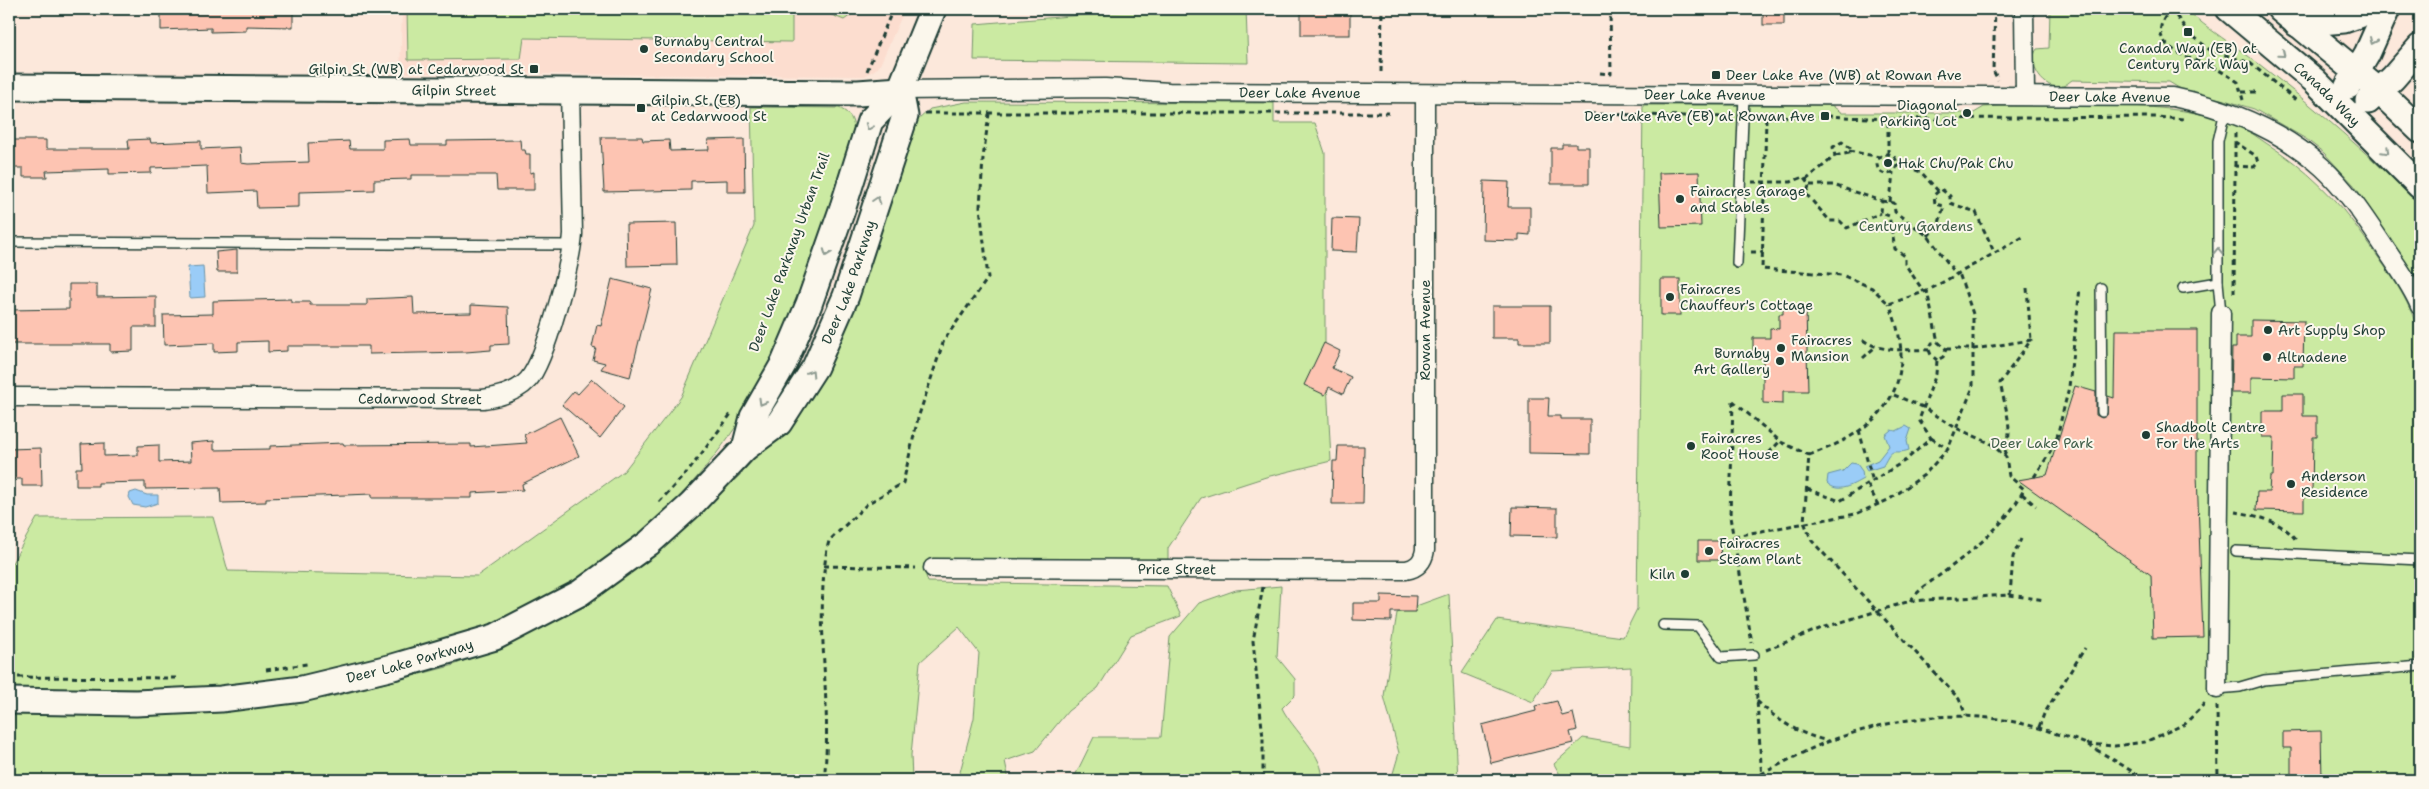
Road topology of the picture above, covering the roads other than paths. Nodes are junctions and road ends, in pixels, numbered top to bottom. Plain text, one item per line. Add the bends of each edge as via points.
1 (933, 9) edge
2 (2024, 9) edge
3 (2229, 9) edge
4 (2375, 9) edge
5 (2387, 9) edge
6 (2288, 16) edge
7 (2420, 47) edge
8 (2356, 72) junction
9 (9, 87) edge
10 (570, 90) junction
11 (900, 90) junction
12 (2379, 91) junction
13 (1425, 94) junction
14 (2025, 95) junction
15 (1744, 96) junction
16 (2345, 110) junction
17 (2223, 119) junction
18 (2420, 130) edge
19 (2420, 186) edge
20 (9, 242) edge
21 (572, 245) junction
22 (1737, 263) dead end
23 (2218, 282) junction
24 (2101, 288) dead end
25 (2183, 288) dead end
26 (2420, 306) edge
27 (2221, 313) joint
28 (9, 397) edge
29 (2102, 412) dead end
30 (2236, 551) dead end
31 (2420, 560) edge
32 (1419, 564) joint
33 (933, 568) road end
34 (1664, 625) dead end
35 (1754, 655) road end
36 (2420, 666) edge
37 (2217, 689) joint
38 (9, 701) edge

1 - 11 main road, Deer Lake Parkway
2 - 14 street
3 -> 16 main road, Canada Way
4 - 6 main road via 2344,20
5 -> 8 main road
6 - 8 main road
7 - 12 main road
8 - 12 main road
8 - 16 main road
9 - 10 main road, Gilpin Street
10 - 11 main road, Gilpin Street via 858,93
10 - 21 street, Cedarwood Street
11 - 13 street, Deer Lake Avenue via 1106,88 1169,92
11 - 38 main road, Deer Lake Parkway via 870,121 809,304 784,362 753,417 745,448 692,505 649,543 580,593 495,637 349,679 261,694 136,703
12 - 16 main road
12 - 18 main road
13 - 15 street, Deer Lake Avenue
13 - 32 street, Rowan Avenue via 1425,550
14 - 15 street, Deer Lake Avenue
14 - 17 street, Deer Lake Avenue via 2162,96 2204,104
15 - 22 lane
16 -> 19 main road, Canada Way
23 -> 17 lane via 2218,141
17 - 26 street, Deer Lake Avenue via 2284,139 2323,168 2373,230
20 - 21 lane
21 - 28 street, Cedarwood Street via 540,361 528,380 496,397
23 - 25 lane
23 - 27 lane
24 - 29 lane
27 - 37 street
30 - 31 lane
32 - 33 street, Price Street via 1406,570
34 - 35 lane via 1698,626 1721,656
36 - 37 lane via 2264,680

